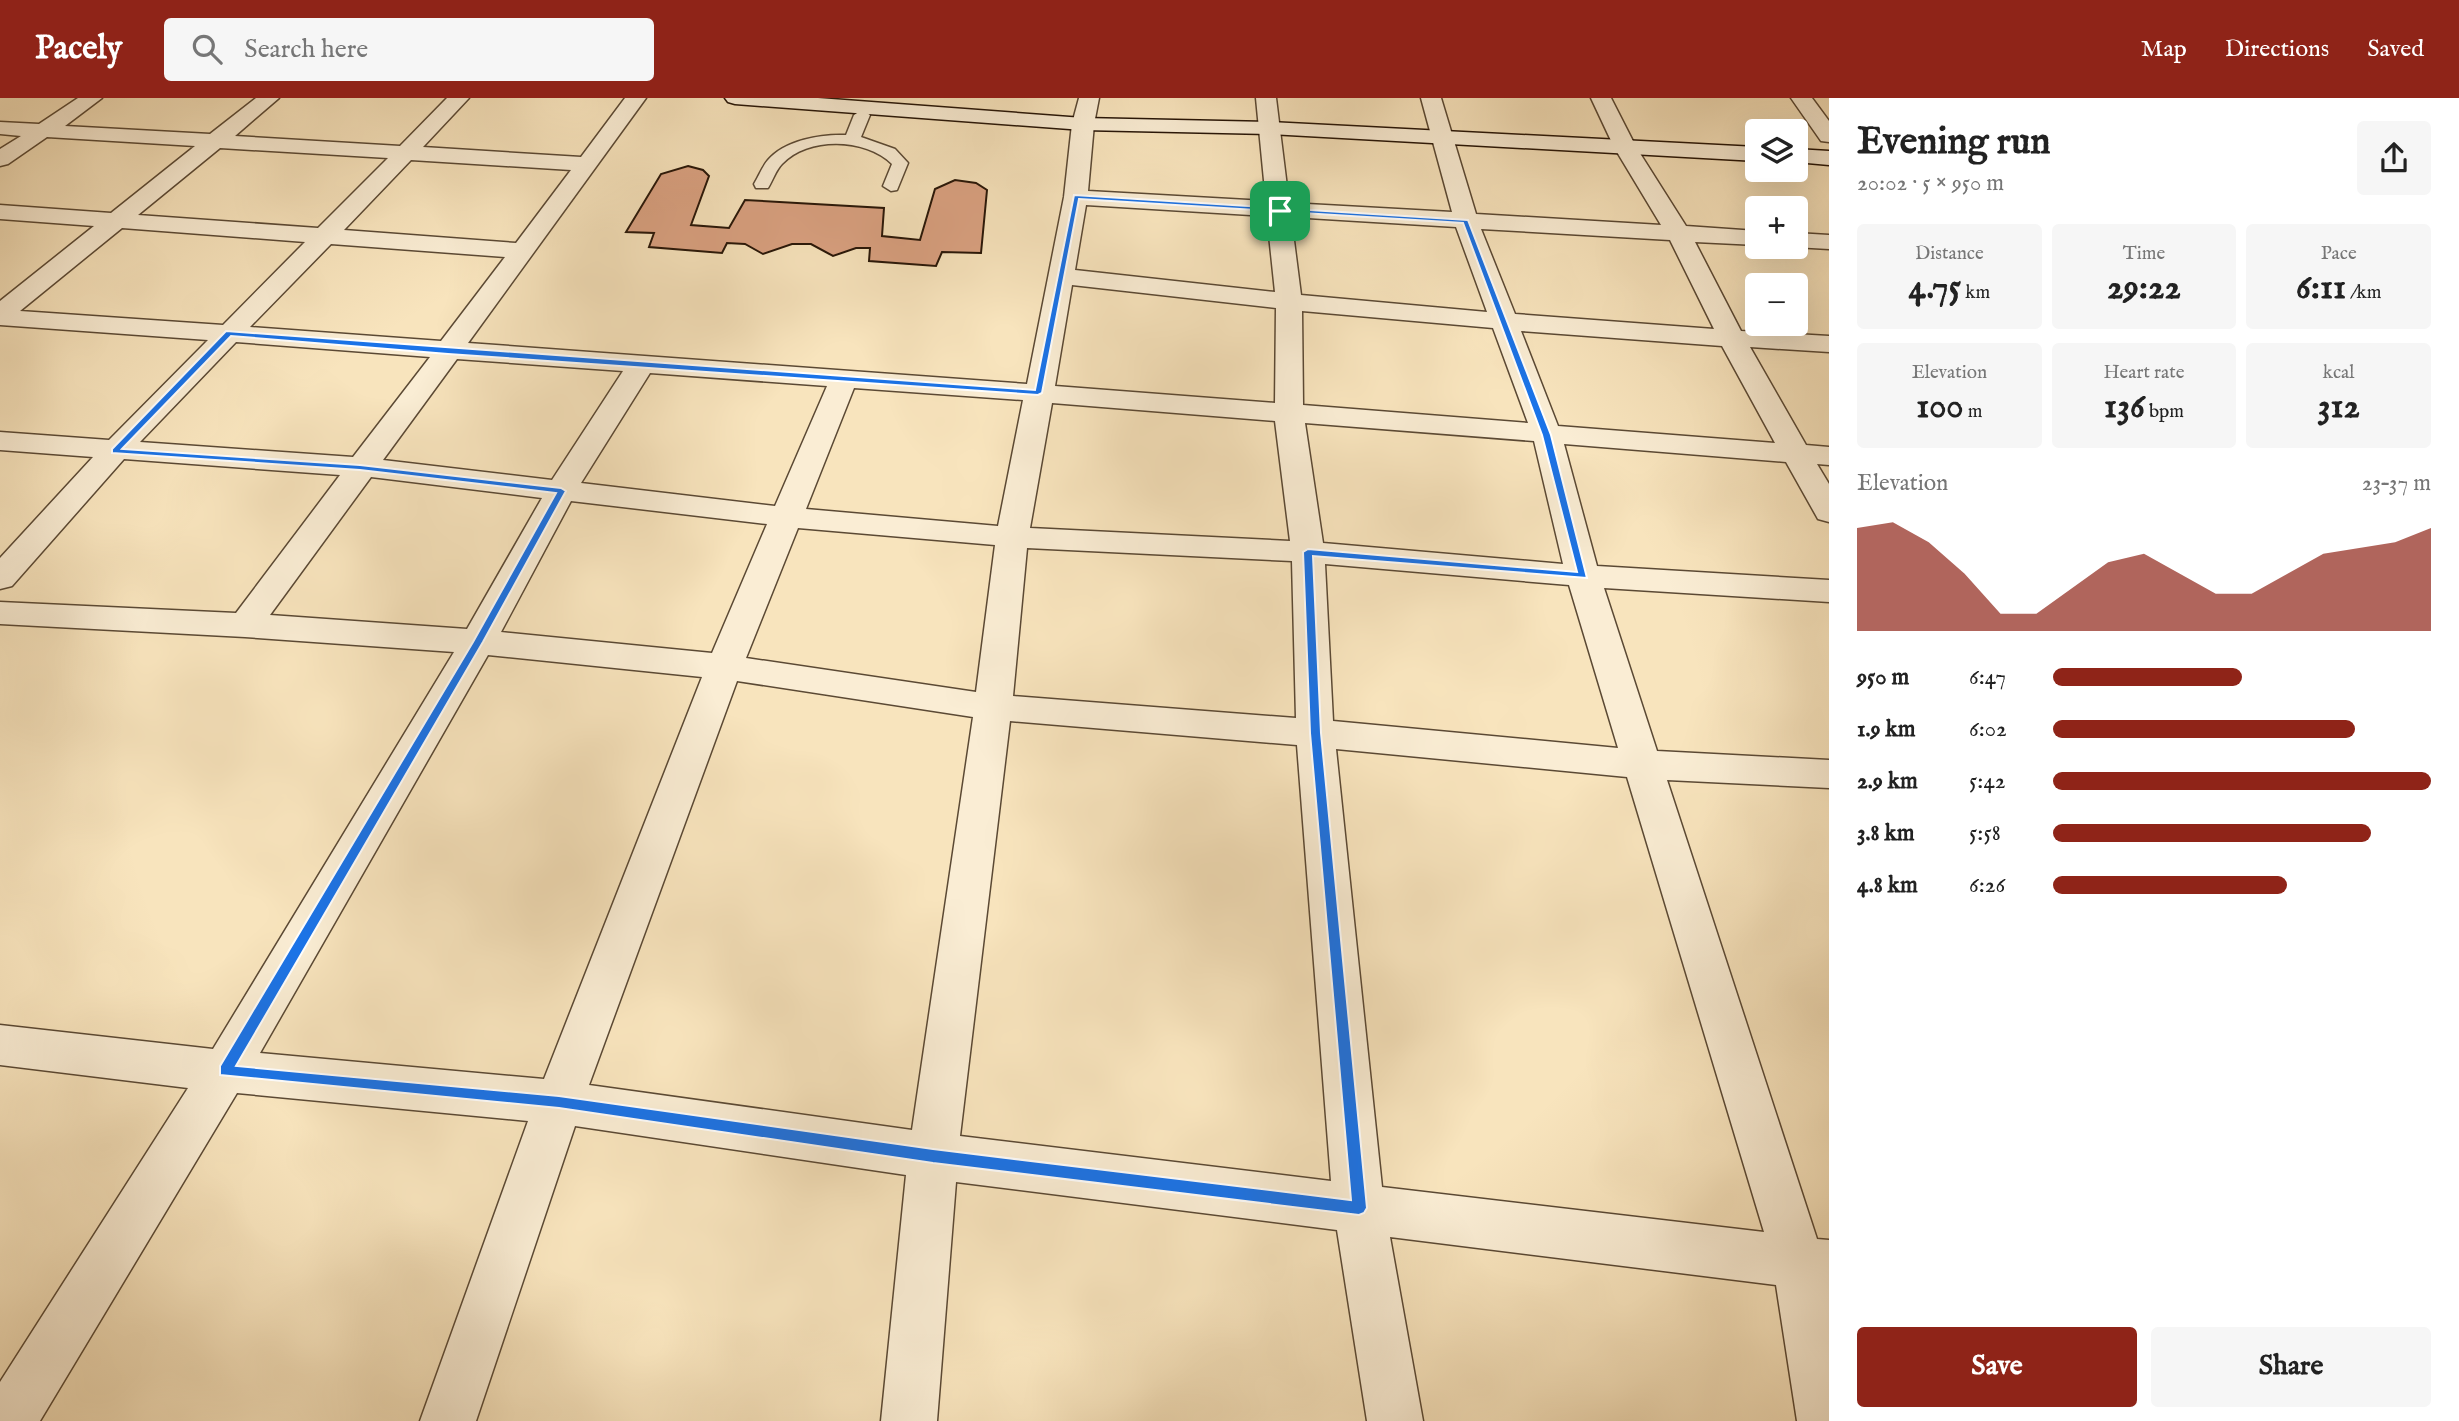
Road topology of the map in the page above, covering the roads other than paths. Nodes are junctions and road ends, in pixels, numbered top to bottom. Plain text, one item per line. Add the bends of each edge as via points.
1 (92, 98) edge
2 (269, 98) edge
3 (459, 98) edge
4 (636, 98) edge
5 (735, 98) edge
6 (1431, 98) edge
7 (1601, 98) edge
8 (1801, 98) edge
9 (841, 102) edge
10 (887, 104) edge
11 (1086, 111) edge
12 (1268, 113) edge
13 (862, 114) junction
14 (0, 128) edge
15 (44, 130) junction
16 (1440, 136) junction
17 (1829, 136) edge
18 (851, 141) junction
19 (216, 142) junction
20 (1625, 146) junction
21 (408, 152) junction
22 (1745, 153) edge
23 (1808, 157) edge
24 (1829, 158) edge
25 (0, 159) edge
26 (588, 164) junction
27 (762, 184) dead end
28 (891, 186) dead end
29 (1076, 197) junction
30 (1280, 211) junction
31 (0, 212) edge
32 (117, 220) junction
33 (1465, 221) junction
34 (1679, 234) junction
35 (324, 237) junction
36 (1745, 237) edge
37 (1808, 241) edge
38 (1829, 242) edge
39 (524, 251) junction
40 (1061, 276) junction
41 (1289, 303) junction
42 (0, 315) edge
43 (1501, 321) junction
44 (229, 333) junction
45 (1732, 339) junction
46 (1829, 344) edge
47 (448, 351) junction
48 (641, 365) junction
49 (844, 379) junction
50 (1038, 393) junction
51 (1289, 415) junction
52 (1547, 435) junction
53 (0, 441) edge
54 (115, 451) junction
55 (1798, 454) junction
56 (1829, 456) edge
57 (360, 467) junction
58 (561, 491) junction
59 (1829, 512) edge
60 (788, 517) junction
61 (1012, 537) junction
62 (1308, 552) junction
63 (1583, 576) junction
64 (0, 578) edge
65 (1829, 591) edge
66 (0, 613) edge
67 (244, 625) junction
68 (478, 642) junction
69 (724, 667) junction
70 (993, 707) junction
71 (1315, 733) junction
72 (1641, 764) junction
73 (1829, 774) edge
74 (0, 1045) edge
75 (225, 1071) junction
76 (559, 1102) junction
77 (933, 1156) junction
78 (1359, 1208) junction
79 (1814, 1264) edge
80 (8, 1421) edge
81 (448, 1421) edge
82 (909, 1421) edge
83 (1395, 1421) edge
84 (1825, 1421) edge

1 - 15 street
2 - 19 street
3 - 21 street
4 - 26 street
5 - 9 street
6 - 16 street
7 - 20 street
8 - 17 street
9 - 10 street
9 - 13 lane
10 - 11 street
10 - 13 lane
11 - 12 street
11 - 29 street
12 - 16 street
12 - 30 street
13 - 18 lane
14 - 15 street
15 - 19 street
15 - 25 street
16 - 20 street
16 - 33 street
18 - 27 lane via 826,140 802,146 777,161
18 - 28 lane via 887,149 895,157 900,163
19 - 21 street
19 - 32 street
20 - 22 street
20 - 34 street
21 - 26 street
21 - 35 street
23 - 24 street
26 - 39 street
29 - 30 street
29 - 40 street
30 - 33 street
30 - 41 street
31 - 32 street
32 - 35 street
32 - 42 street
33 - 34 street
33 - 43 street
34 - 36 street
34 - 45 street
35 - 39 street
35 - 44 street
37 - 38 street
39 - 47 street
40 - 41 street
40 - 50 street
41 - 43 street
41 - 51 street
42 - 44 street
43 - 45 street
43 - 52 street
44 - 47 street
44 - 54 street
45 - 46 street
45 - 55 street
47 - 48 street
47 - 57 street
48 - 49 street
48 - 58 street
49 - 50 street
49 - 60 street
50 - 51 street
50 - 61 street
51 - 52 street
51 - 62 street
52 - 55 street
52 - 63 street
53 - 54 street
54 - 57 street
54 - 64 street
55 - 56 street
55 - 59 street
57 - 58 street
57 - 67 street
58 - 60 street
58 - 68 street
60 - 61 street
60 - 69 street
61 - 62 street
61 - 70 street
62 - 63 street
62 - 71 street
63 - 65 street
63 - 72 street
66 - 67 street
67 - 68 street
68 - 69 street
68 - 75 street
69 - 70 street
69 - 76 street
70 - 71 street
70 - 77 street
71 - 72 street
71 - 78 street
72 - 73 street
72 - 79 street
74 - 75 street
75 - 76 street
75 - 80 street
76 - 77 street
76 - 81 street
77 - 78 street
77 - 82 street
78 - 79 street
78 - 83 street
79 - 84 street

